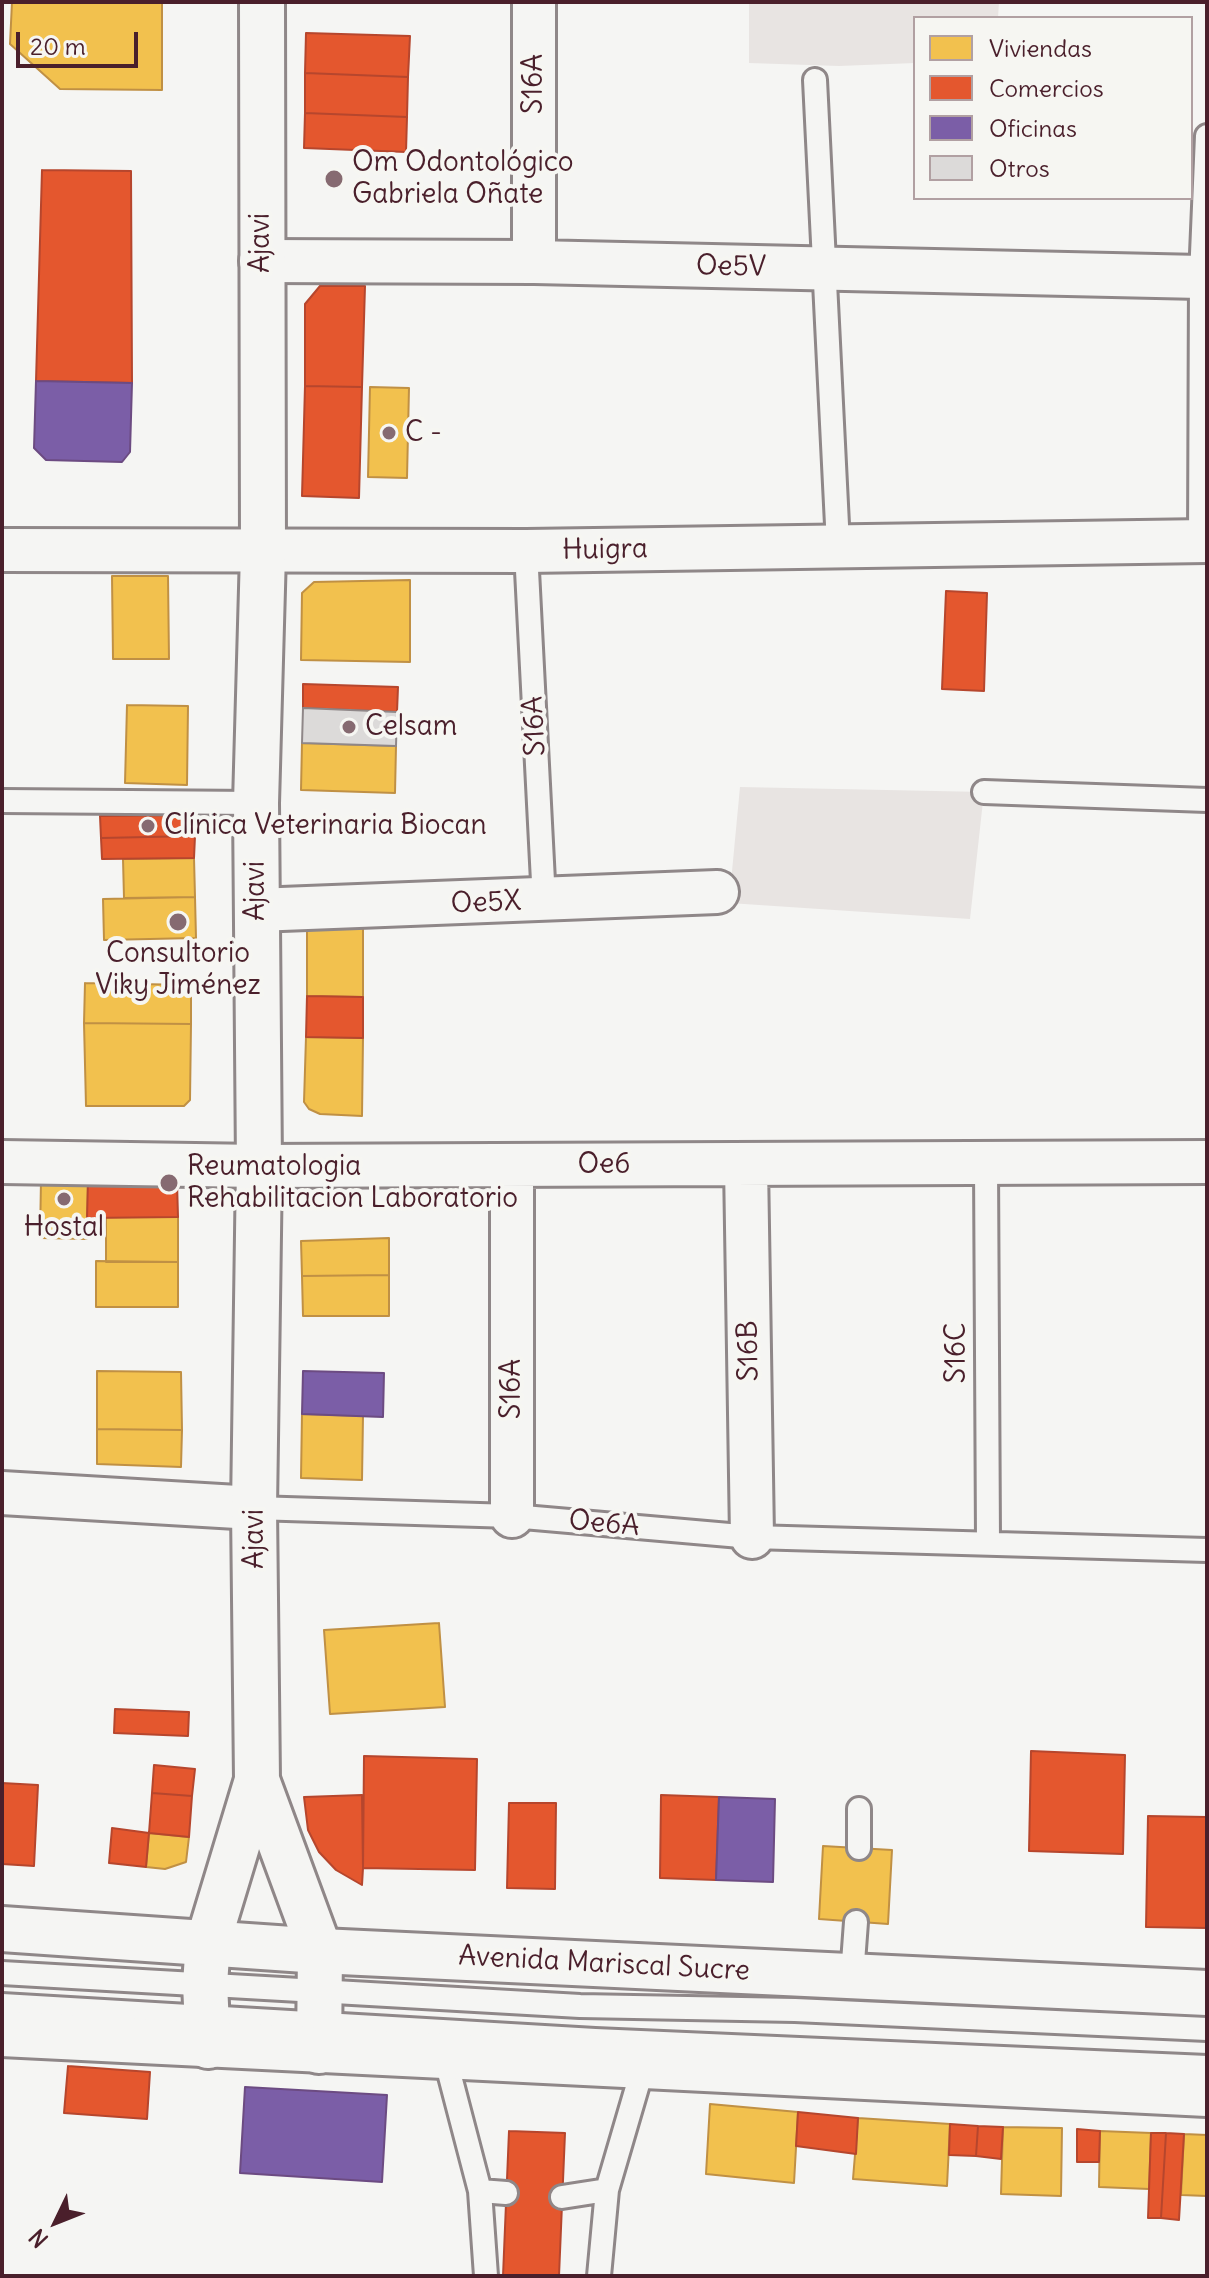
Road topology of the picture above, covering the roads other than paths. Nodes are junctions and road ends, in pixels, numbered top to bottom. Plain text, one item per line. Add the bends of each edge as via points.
1 (262, 2) edge
2 (534, 2) edge
3 (815, 80) dead end
4 (1207, 136) edge
5 (261, 261) junction
6 (534, 262) junction
7 (826, 268) junction
8 (1201, 277) junction
9 (1203, 541) edge
10 (838, 545) junction
11 (2, 550) edge
12 (526, 551) junction
13 (263, 553) junction
14 (984, 792) dead end
15 (1207, 800) edge
16 (2, 801) edge
17 (256, 803) junction
18 (717, 892) dead end
19 (544, 901) junction
20 (256, 910) junction
21 (2, 1162) edge
22 (1207, 1162) edge
23 (746, 1165) junction
24 (986, 1165) junction
25 (259, 1166) junction
26 (512, 1166) junction
27 (2, 1493) edge
28 (254, 1508) junction
29 (512, 1516) junction
30 (752, 1537) junction
31 (988, 1541) junction
32 (1207, 1550) edge
33 (257, 1780) junction
34 (859, 1809) dead end
35 (859, 1848) dead end
36 (856, 1922) dead end
37 (2, 1929) edge
38 (2, 1973) edge
39 (852, 1976) junction
40 (1207, 1993) edge
41 (207, 1997) junction
42 (319, 2004) junction
43 (2, 2005) edge
44 (1207, 2029) edge
45 (2, 2034) edge
46 (445, 2057) junction
47 (643, 2067) junction
48 (1207, 2067) edge
49 (1207, 2094) edge
50 (607, 2190) junction
51 (480, 2191) junction
52 (506, 2193) dead end
53 (562, 2197) dead end
54 (486, 2276) edge
55 (599, 2276) edge

1 - 5 main road, Ajavi
2 - 6 street, S16A
3 - 7 lane
4 - 8 lane
5 - 6 street, Oe5V
5 - 13 main road, Ajavi
6 - 7 street, Oe5V
7 - 8 street, Oe5V
7 - 10 lane
8 - 9 lane
9 - 10 street, Huigra
10 - 12 street, Huigra
11 - 13 street, Huigra
12 - 13 street, Huigra
12 - 19 lane, S16A
13 - 17 main road, Ajavi
14 - 15 lane
16 - 17 lane
17 - 20 main road, Ajavi
18 - 19 street, Oe5X
19 - 20 street, Oe5X
20 - 25 main road, Ajavi
21 - 25 street, Oe6
22 - 24 street, Oe6
23 - 24 street, Oe6
23 - 26 street, Oe6
23 - 30 street, S16B
24 - 31 lane, S16C
25 - 26 street, Oe6
25 - 28 main road, Ajavi
26 - 29 street, S16A
27 - 28 street, Oe6A
28 - 29 lane, Oe6A
28 - 33 main road, Ajavi
29 - 30 lane, Oe6A
30 - 31 lane, Oe6A
31 - 32 lane, Oe6A
33 - 41 main road, Ajavi
33 - 42 main road, Ajavi
34 - 35 lane
36 - 39 lane
37 - 41 main road, Avenida Mariscal Sucre
38 - 41 lane
39 - 40 main road, Avenida Mariscal Sucre
39 - 42 main road, Avenida Mariscal Sucre
41 - 42 main road, Avenida Mariscal Sucre
41 - 42 main road, Avenida Mariscal Sucre
41 - 43 lane
41 - 45 main road, Avenida Mariscal Sucre
42 - 44 lane via 795,2010
42 - 46 main road, Avenida Mariscal Sucre
42 - 48 lane via 595,2040
46 - 47 main road, Avenida Mariscal Sucre
46 - 51 lane
47 - 49 main road, Avenida Mariscal Sucre
47 - 50 lane
50 - 53 lane
50 - 55 lane
51 - 52 lane
51 - 54 lane

